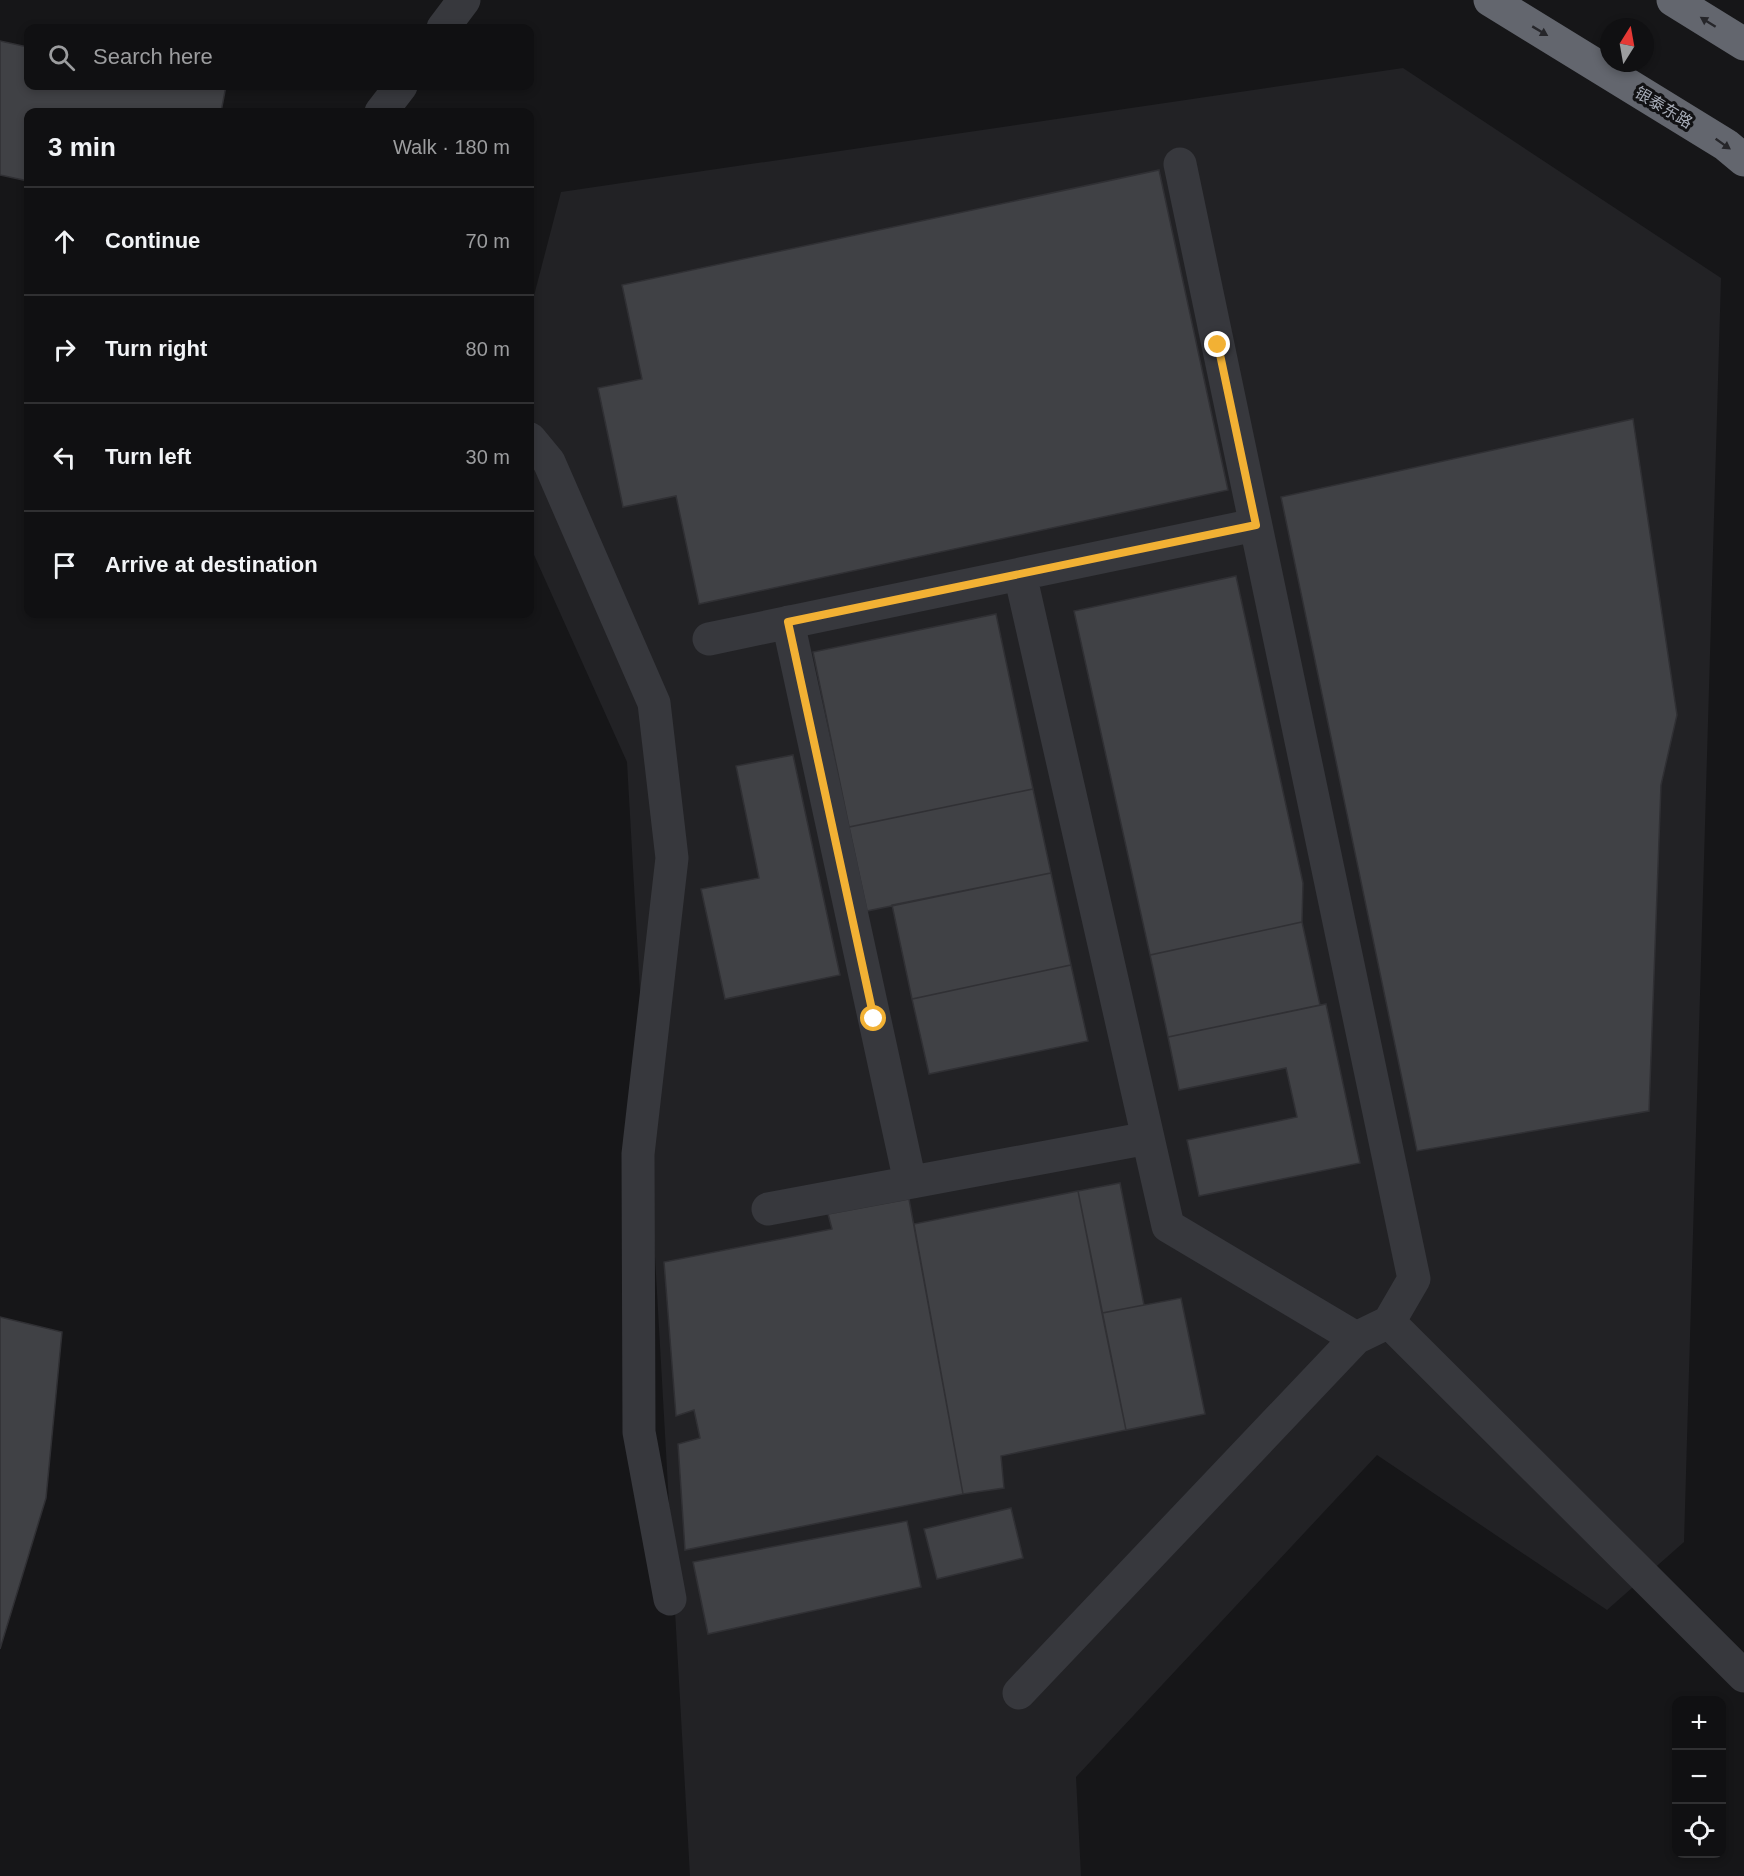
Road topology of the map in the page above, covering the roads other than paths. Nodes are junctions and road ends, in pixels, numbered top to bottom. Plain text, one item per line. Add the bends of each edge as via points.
1 (464, 0) edge
2 (1490, 0) edge
3 (1673, 0) edge
4 (446, 24) edge
5 (1744, 44) edge
6 (398, 90) edge
7 (384, 108) edge
8 (1744, 160) edge
9 (1180, 164) dead end
10 (534, 444) edge
11 (1256, 525) junction
12 (1020, 574) junction
13 (788, 622) junction
14 (709, 639) dead end
15 (1148, 1138) junction
16 (910, 1182) junction
17 (768, 1209) dead end
18 (1389, 1322) junction
19 (1356, 1338) junction
20 (669, 1599) dead end
21 (1744, 1676) edge
22 (1018, 1693) dead end

1 - 4 lane
2 -> 8 highway, 银泰东路 via 1726,145
5 -> 3 highway
6 - 7 lane
9 - 11 lane
10 - 20 lane via 549,462 654,703 658,736 672,858 638,1154 639,1432
11 - 12 lane
11 - 18 lane via 1414,1279
12 - 13 lane
12 - 15 lane
13 - 14 lane
13 - 16 lane
15 - 16 lane
15 - 19 lane via 1168,1226
16 - 17 lane
18 - 19 lane
18 - 21 lane
19 - 22 lane

